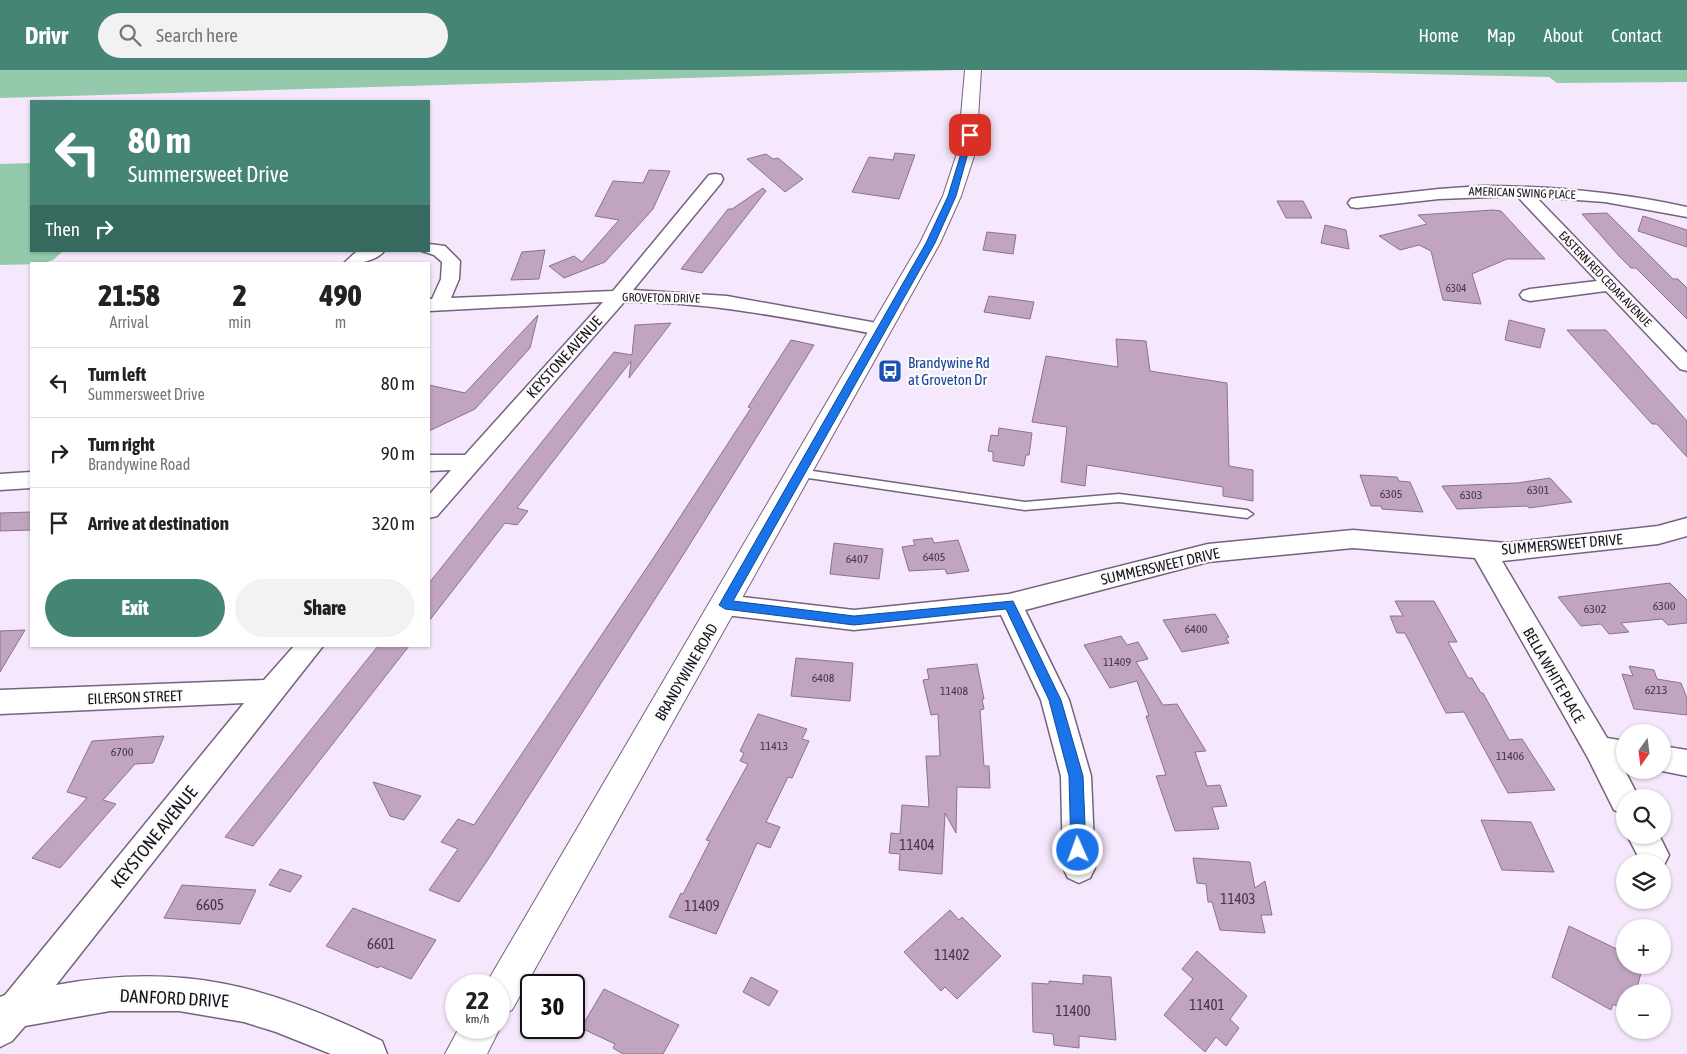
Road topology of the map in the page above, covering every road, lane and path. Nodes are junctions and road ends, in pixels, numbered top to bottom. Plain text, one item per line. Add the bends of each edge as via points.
1 (973, 70) edge
2 (715, 179) dead end
3 (1523, 193) junction
4 (1357, 203) dead end
5 (1687, 212) edge
6 (430, 249) edge
7 (372, 252) edge
8 (354, 262) edge
9 (1610, 286) junction
10 (1530, 295) dead end
11 (617, 298) junction
12 (434, 305) edge
13 (881, 329) junction
14 (1687, 365) edge
15 (471, 462) junction
16 (430, 464) edge
17 (799, 473) junction
18 (30, 480) edge
19 (0, 482) edge
20 (430, 509) edge
21 (1247, 514) dead end
22 (1687, 526) edge
23 (1483, 550) junction
24 (1009, 604) junction
25 (725, 605) junction
26 (309, 647) edge
27 (271, 691) junction
28 (0, 702) edge
29 (1611, 751) edge
30 (1671, 760) edge
31 (1687, 763) edge
32 (1622, 789) edge
33 (1079, 868) dead end
34 (510, 978) edge
35 (6, 1017) edge
36 (474, 1039) edge
37 (369, 1054) edge
38 (465, 1054) edge

1 - 13 main road, BRANDYWINE ROAD via 970,135 952,196 930,243
2 - 11 street, KEYSTONE AVENUE
3 - 4 street, AMERICAN SWING PLACE via 1442,192
3 - 5 street, AMERICAN SWING PLACE via 1560,192
3 - 9 street, EASTERN RED CEDAR AVENUE
6 - 12 street, GROVETON DRIVE via 439,250 451,261 450,279
7 - 8 street
9 - 10 street
9 - 14 street, EASTERN RED CEDAR AVENUE
11 - 12 street, GROVETON DRIVE
11 - 13 street, GROVETON DRIVE via 704,299
11 - 15 street, KEYSTONE AVENUE
13 - 17 main road, BRANDYWINE ROAD
15 - 16 street
15 - 20 street, KEYSTONE AVENUE
17 - 21 lane via 1025,506 1119,498
17 - 25 main road, BRANDYWINE ROAD
18 - 19 street
22 - 23 street, SUMMERSWEET DRIVE via 1658,534 1517,551
23 - 24 street, SUMMERSWEET DRIVE via 1353,539 1208,553
23 - 29 street, BELLA WHITE PLACE
24 - 25 street, SUMMERSWEET DRIVE via 854,620
24 - 33 street via 1055,700 1076,776
25 - 34 main road, BRANDYWINE ROAD
26 - 27 street, KEYSTONE AVENUE
27 - 28 street, EILERSON STREET
27 - 35 street, KEYSTONE AVENUE
29 - 32 street, BELLA WHITE PLACE
30 - 31 street
35 - 37 street, DANFORD DRIVE via 111,994 222,998 323,1030
36 - 38 main road

